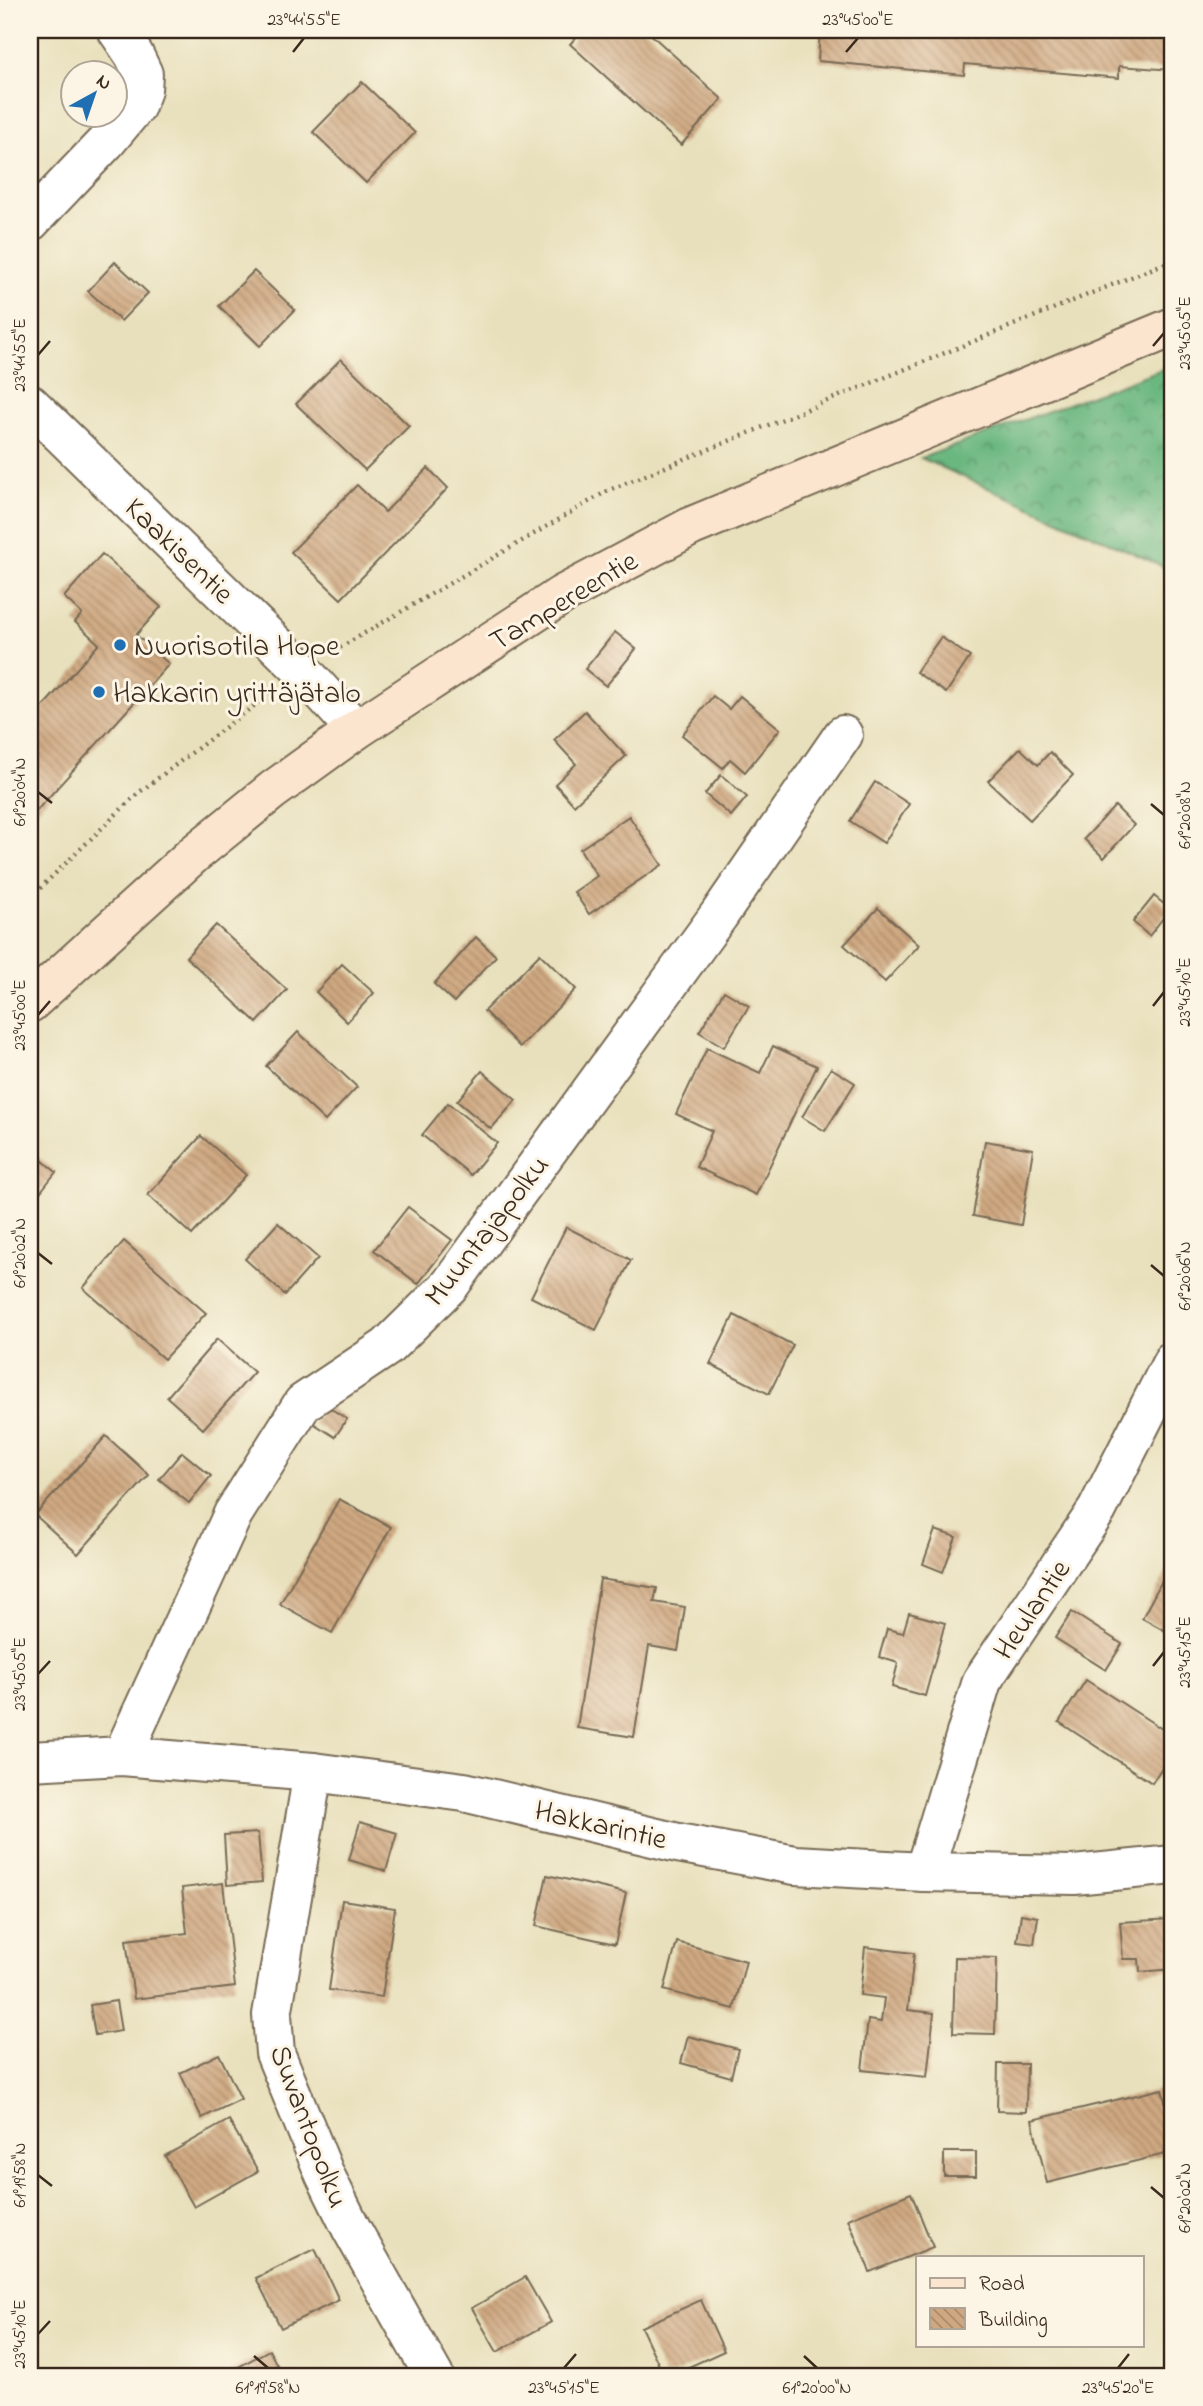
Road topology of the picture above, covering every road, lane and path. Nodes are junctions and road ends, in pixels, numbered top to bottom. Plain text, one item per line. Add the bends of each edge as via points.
1 (117, 30) edge
2 (30, 222) edge
3 (1173, 327) edge
4 (30, 404) edge
5 (356, 730) junction
6 (843, 735) dead end
7 (30, 1003) edge
8 (1173, 1360) edge
9 (122, 1756) junction
10 (30, 1761) edge
11 (313, 1772) junction
12 (1173, 1866) edge
13 (924, 1872) junction
14 (434, 2376) edge

1 - 2 street via 143,74 136,106
3 - 5 main road, Tampereentie via 692,526 562,595
4 - 5 street, Kaakisentie via 302,670
5 - 7 main road, Tampereentie via 194,854
6 - 9 street, Muuntajapolku via 719,915 450,1284 387,1347 303,1403 233,1514
8 - 13 street, Heulantie via 1097,1510 982,1681
9 - 10 street, Hakkarintie
9 - 11 street, Hakkarintie
11 - 13 street, Hakkarintie via 464,1792 678,1843 795,1865
11 - 14 street, Suvantopolku via 272,2015 275,2053 346,2218
12 - 13 street, Hakkarintie via 1074,1875

